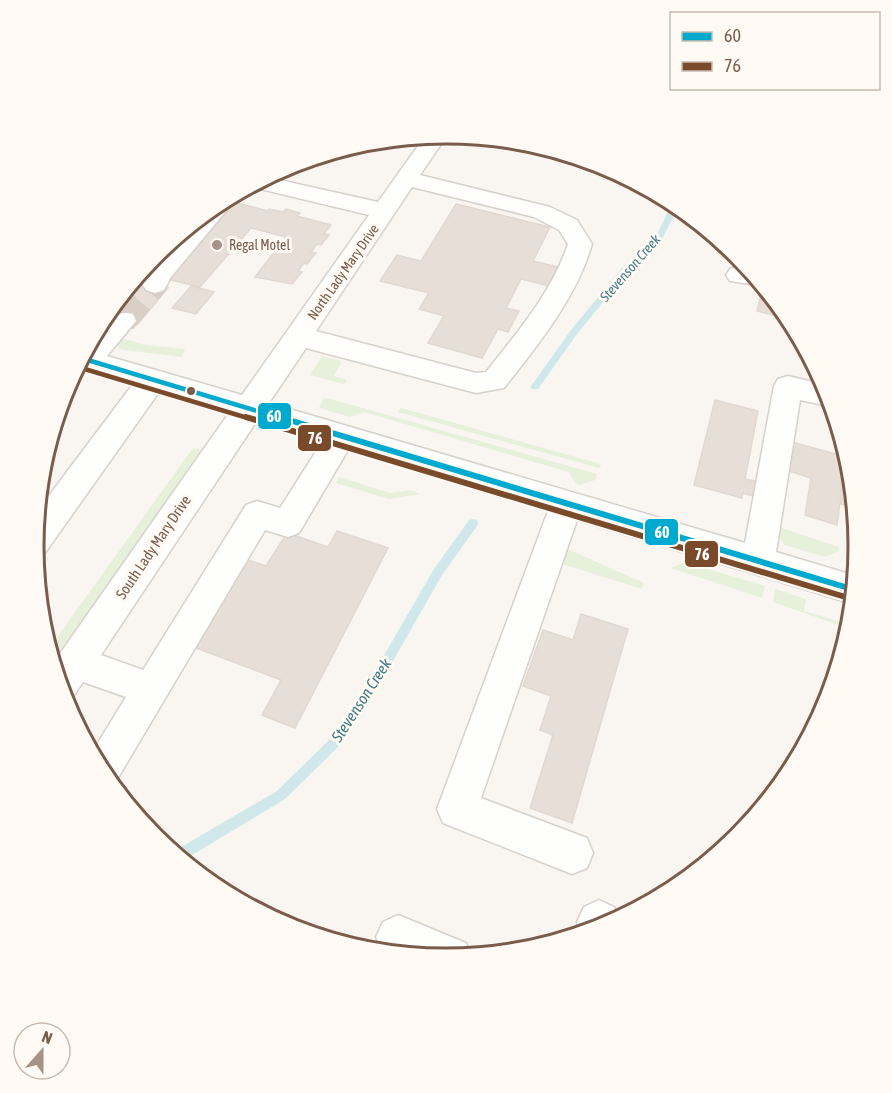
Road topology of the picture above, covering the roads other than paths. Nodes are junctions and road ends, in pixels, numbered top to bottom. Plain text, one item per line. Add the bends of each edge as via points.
1 (430, 145) edge
2 (406, 179) junction
3 (270, 185) edge
4 (386, 211) junction
5 (170, 254) edge
6 (155, 284) tunnel mouth
7 (123, 321) tunnel mouth
8 (298, 336) junction
9 (96, 348) edge
10 (89, 361) edge
11 (152, 380) junction
12 (819, 394) edge
13 (248, 409) junction
14 (340, 436) junction
15 (566, 504) junction
16 (44, 528) edge
17 (758, 561) junction
18 (846, 587) edge
19 (67, 674) edge
20 (152, 690) junction
21 (107, 763) edge
22 (572, 853) dead end
23 (398, 937) dead end
24 (424, 948) edge

1 - 2 street, North Lady Mary Drive
2 - 4 street, North Lady Mary Drive
2 - 8 street via 529,208 568,225 580,244 572,270 527,339 494,381 476,383
3 - 4 street
4 - 8 street, North Lady Mary Drive
5 - 6 street
7 - 9 street
8 - 13 street, North Lady Mary Drive
10 - 11 street
11 - 13 street
11 - 16 street
12 - 17 street via 788,386
13 - 14 street
13 - 19 street, South Lady Mary Drive
14 - 15 street
14 - 20 street via 288,524 258,514
15 - 17 street
15 - 22 street via 457,808
17 - 18 street
19 - 20 street
20 - 21 street
23 - 24 street

